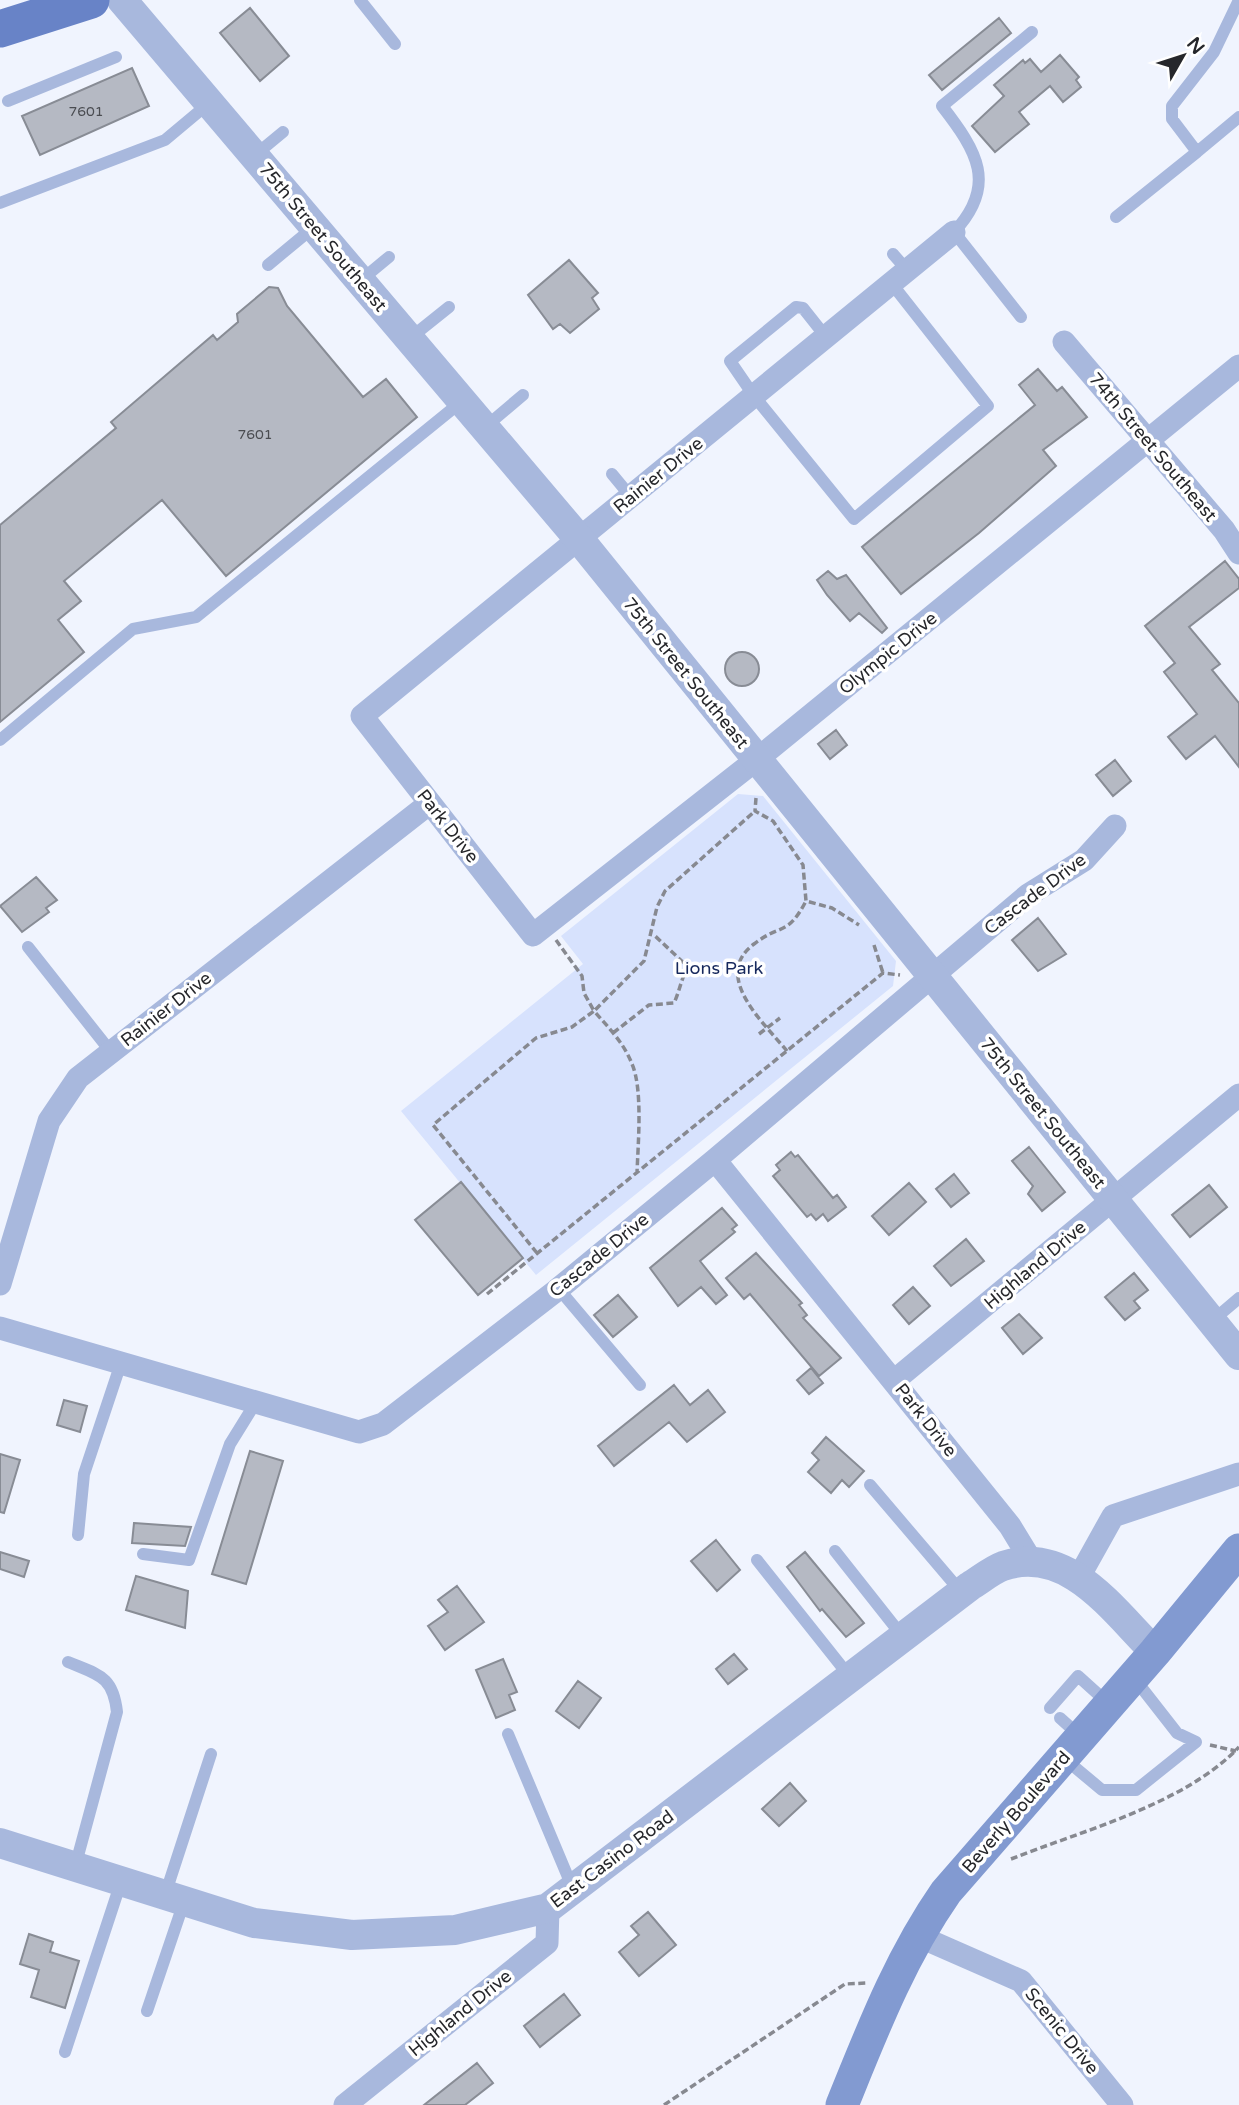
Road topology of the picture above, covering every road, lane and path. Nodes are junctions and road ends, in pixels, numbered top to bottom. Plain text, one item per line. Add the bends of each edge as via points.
1 (91, 0) edge
2 (122, 0) edge
3 (360, 0) edge
4 (1239, 0) edge
5 (0, 30) edge
6 (1032, 32) dead end
7 (395, 44) dead end
8 (116, 57) dead end
9 (8, 101) dead end
10 (208, 104) junction
11 (1239, 117) edge
12 (283, 132) dead end
13 (1197, 152) junction
14 (253, 156) junction
15 (0, 202) edge
16 (1116, 217) dead end
17 (314, 227) junction
18 (954, 232) junction
19 (389, 257) dead end
20 (268, 265) dead end
21 (898, 269) junction
22 (360, 281) junction
23 (449, 307) dead end
24 (1021, 317) dead end
25 (827, 337) junction
26 (409, 340) junction
27 (1064, 342) dead end
28 (1239, 366) edge
29 (523, 396) dead end
30 (754, 396) junction
31 (461, 402) junction
32 (484, 428) junction
33 (1147, 440) junction
34 (612, 474) dead end
35 (631, 497) junction
36 (579, 539) junction
37 (1239, 553) edge
38 (362, 716) joint
39 (0, 740) edge
40 (756, 760) junction
41 (757, 790) dead end
42 (430, 803) junction
43 (755, 811) junction
44 (1115, 826) dead end
45 (806, 901) junction
46 (860, 926) dead end
47 (539, 930) junction
48 (653, 934) junction
49 (868, 937) dead end
50 (28, 947) dead end
51 (883, 973) junction
52 (919, 977) junction
53 (594, 1011) junction
54 (780, 1018) dead end
55 (768, 1027) junction
56 (613, 1033) junction
57 (759, 1034) dead end
58 (787, 1051) junction
59 (111, 1052) junction
60 (1239, 1095) edge
61 (715, 1160) junction
62 (637, 1172) junction
63 (1113, 1200) junction
64 (537, 1253) junction
65 (0, 1284) edge
66 (558, 1288) junction
67 (487, 1294) dead end
68 (1239, 1298) edge
69 (1212, 1321) junction
70 (0, 1328) edge
71 (1239, 1354) edge
72 (121, 1363) junction
73 (895, 1380) junction
74 (640, 1385) dead end
75 (256, 1402) junction
76 (1239, 1474) edge
77 (870, 1485) dead end
78 (78, 1535) dead end
79 (835, 1551) dead end
80 (142, 1554) dead end
81 (757, 1560) dead end
82 (1032, 1562) junction
83 (1235, 1564) edge
84 (1079, 1577) junction
85 (962, 1593) junction
86 (903, 1637) junction
87 (1155, 1652) junction
88 (68, 1662) dead end
89 (1133, 1677) junction
90 (850, 1678) junction
91 (1110, 1705) junction
92 (1050, 1708) dead end
93 (508, 1734) dead end
94 (1068, 1737) junction
95 (1196, 1742) junction
96 (1236, 1751) dead end
97 (211, 1754) dead end
98 (0, 1843) edge
99 (75, 1867) junction
100 (121, 1881) junction
101 (574, 1889) junction
102 (175, 1898) junction
103 (548, 1908) junction
104 (916, 1934) junction
105 (147, 2011) dead end
106 (65, 2052) dead end
107 (345, 2105) edge
108 (842, 2105) edge
109 (1122, 2105) edge

1 - 5 main road
2 - 10 street, 75th Street Southeast
3 - 7 lane
4 - 13 lane via 1214,52 1172,106 1172,119
6 - 18 lane via 942,106 968,139 980,186 975,206
8 - 9 lane
10 - 14 street, 75th Street Southeast
10 - 15 lane via 165,140
11 - 13 lane
12 - 14 lane
13 - 16 lane
14 - 17 street, 75th Street Southeast
17 - 20 lane
17 - 22 street, 75th Street Southeast
18 - 21 street, Rainier Drive
18 - 24 lane
19 - 22 lane
21 - 25 street, Rainier Drive
21 - 30 lane via 988,406 854,519
22 - 26 street, 75th Street Southeast
23 - 26 lane
25 - 30 street, Rainier Drive
25 - 30 lane via 803,308 796,307 730,361
26 - 31 street, 75th Street Southeast
27 - 33 street, 74th Street Southeast
28 - 33 street, Olympic Drive
29 - 32 lane
30 - 35 street, Rainier Drive
31 - 32 street, 75th Street Southeast
31 - 39 lane via 196,617 133,629
32 - 36 street, 75th Street Southeast
33 - 37 street, 74th Street Southeast
33 - 40 street, Olympic Drive
34 - 35 lane
35 - 36 street, Rainier Drive
36 - 38 street, Rainier Drive
36 - 40 street, 75th Street Southeast
38 - 42 street, Park Drive
40 - 47 street, Olympic Drive
40 - 52 street, 75th Street Southeast
41 - 43 path
42 - 47 street, Park Drive
42 - 59 street, Rainier Drive
43 - 45 path via 773,821 803,865
43 - 48 path via 665,891
44 - 52 street, Cascade Drive via 1084,860 1028,895
45 - 46 path via 832,908
45 - 55 path via 794,923 754,943 739,958 736,979 747,1003
47 - 53 path via 582,976 584,993
48 - 53 path via 644,961
48 - 56 path via 688,967 679,993 674,1003 649,1005
49 - 51 path
50 - 59 lane
51 - 52 path
51 - 58 path
52 - 61 street, Cascade Drive
52 - 63 street, 75th Street Southeast
53 - 56 path
53 - 64 path via 572,1027 536,1038 433,1125
54 - 55 path
55 - 57 path
55 - 58 path
56 - 62 path via 633,1066 639,1116
58 - 62 path
59 - 65 street, Rainier Drive via 78,1078 49,1121
60 - 63 street, Highland Drive
61 - 66 street, Cascade Drive
61 - 73 street, Park Drive
62 - 64 path
63 - 69 street, 75th Street Southeast
63 - 73 street, Highland Drive
64 - 67 path
66 - 74 lane
66 - 75 street, Cascade Drive via 383,1424 359,1432
68 - 69 lane
69 - 71 street, 75th Street Southeast
70 - 72 street, Cascade Drive
72 - 75 street, Cascade Drive
72 - 78 lane via 84,1474
73 - 82 street, Park Drive via 1010,1526
75 - 80 lane via 230,1444 190,1560
76 - 84 street via 1113,1516
77 - 85 lane
79 - 86 lane
81 - 90 lane
82 - 84 street via 1052,1564
82 - 85 street, East Casino Road via 1003,1567
83 - 87 main road, Beverly Boulevard
84 - 87 street
85 - 86 street, East Casino Road
86 - 90 street, East Casino Road
87 - 89 main road, Beverly Boulevard
88 - 99 lane via 102,1676 115,1691 117,1712
89 - 91 main road, Beverly Boulevard
89 - 95 lane via 1177,1733
90 - 101 street, East Casino Road
91 - 92 lane via 1078,1676
91 - 94 main road, Beverly Boulevard
93 - 101 lane
94 - 95 lane via 1102,1790 1136,1790
94 - 104 main road, Beverly Boulevard
95 - 96 path
97 - 102 lane
98 - 99 street, East Casino Road
99 - 100 street, East Casino Road
100 - 102 street, East Casino Road
100 - 106 lane
101 - 103 street, East Casino Road
102 - 103 street, East Casino Road via 254,1923 352,1935 455,1930
102 - 105 lane
103 - 107 street, Highland Drive via 547,1943
104 - 108 main road, Beverly Boulevard
104 - 109 street, Scenic Drive via 1021,1981

